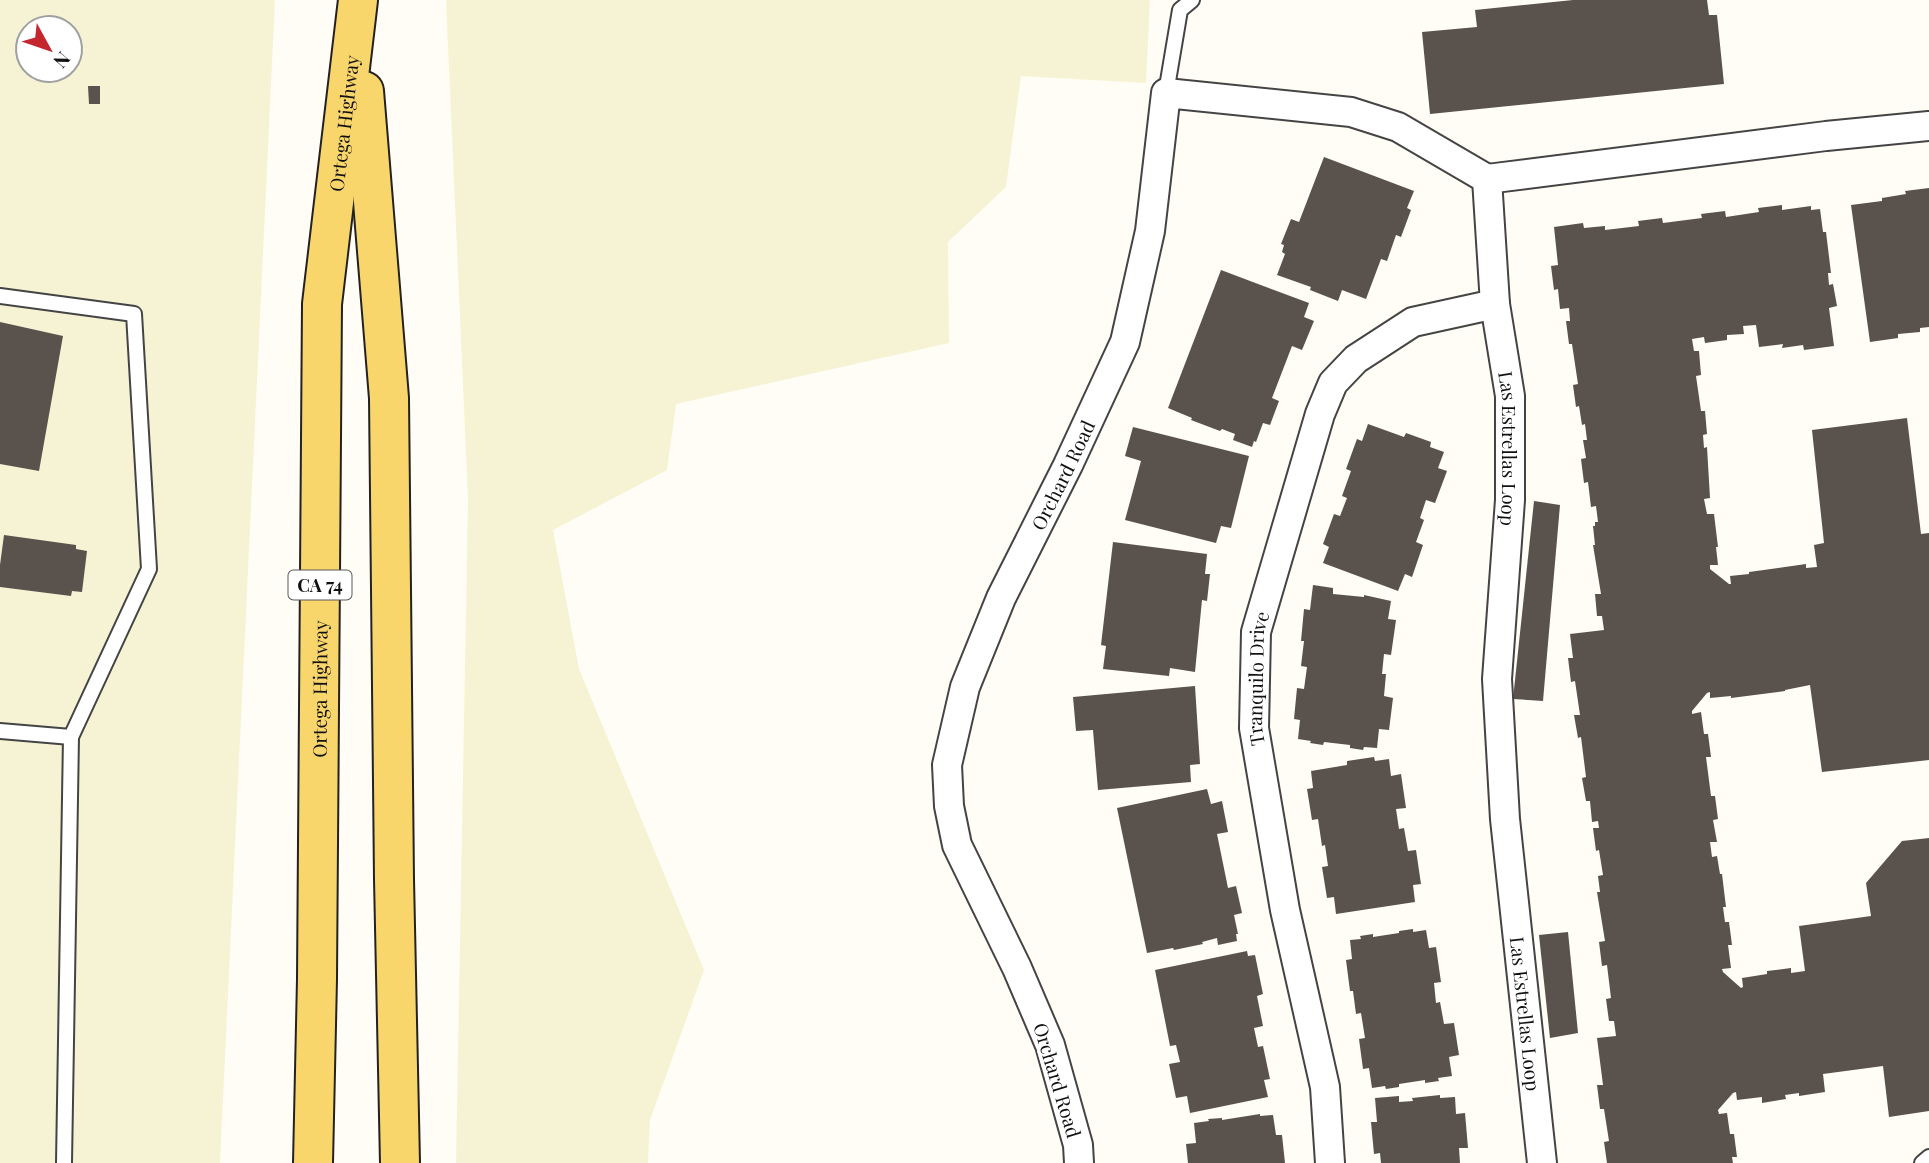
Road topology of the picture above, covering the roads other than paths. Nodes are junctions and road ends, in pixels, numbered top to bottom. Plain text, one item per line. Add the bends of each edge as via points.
1 (1192, 0) edge
2 (358, 4) edge
3 (1166, 93) junction
4 (1929, 126) edge
5 (1487, 179) junction
6 (0, 296) edge
7 (1494, 304) junction
8 (0, 730) edge
9 (71, 737) junction
10 (1929, 1157) edge
11 (64, 1163) edge
12 (313, 1163) edge
13 (400, 1163) edge
14 (1079, 1163) edge
15 (1330, 1163) edge
16 (1542, 1163) edge
17 (1922, 1163) edge

1 - 3 lane via 1181,10
2 - 12 main road, Ortega Highway / CA 74 via 322,304
2 - 13 main road, Ortega Highway / CA 74 via 389,398
3 - 5 street via 1351,112 1398,127
3 - 14 street, Orchard Road via 1150,231 1125,342 1001,598 965,687 947,765 957,845 1050,1045 1078,1144
4 - 5 street
5 - 7 street, Las Estrellas Loop
6 - 9 lane via 134,314 149,569
7 - 15 street, Tranquilo Drive via 1413,322 1356,359 1333,383 1256,632 1254,728 1285,910 1325,1087
7 - 16 street, Las Estrellas Loop via 1510,396 1510,499 1497,678 1504,793
8 - 9 lane
9 - 11 lane
10 - 17 lane

